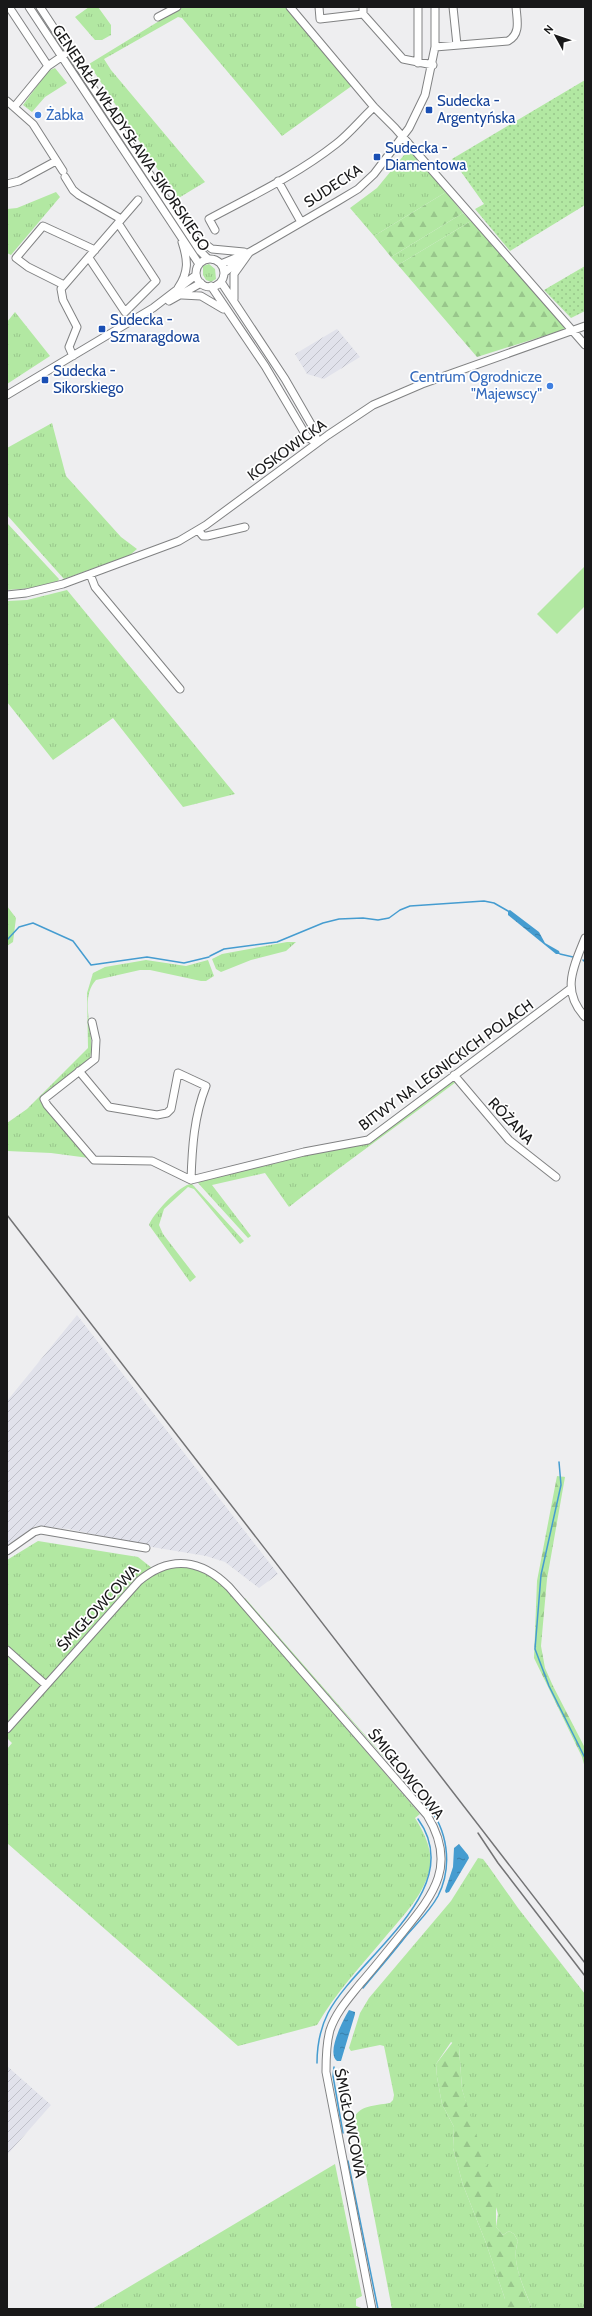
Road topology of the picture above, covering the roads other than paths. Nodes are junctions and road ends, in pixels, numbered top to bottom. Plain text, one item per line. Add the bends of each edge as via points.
1 (9, 7) edge
2 (29, 7) edge
3 (40, 7) edge
4 (177, 7) edge
5 (290, 7) edge
6 (319, 7) edge
7 (418, 7) edge
8 (435, 7) edge
9 (453, 7) edge
10 (516, 7) edge
11 (363, 11) edge
12 (158, 17) dead end
13 (320, 19) junction
14 (309, 28) junction
15 (457, 45) junction
16 (435, 47) junction
17 (69, 51) junction
18 (62, 57) junction
19 (418, 63) junction
20 (433, 65) junction
21 (48, 66) junction
22 (7, 101) edge
23 (15, 106) junction
24 (374, 107) junction
25 (403, 138) junction
26 (56, 161) junction
27 (278, 181) junction
28 (7, 184) edge
29 (138, 200) dead end
30 (120, 221) junction
31 (301, 222) junction
32 (215, 230) dead end
33 (189, 232) junction
34 (181, 237) junction
35 (95, 250) junction
36 (250, 252) junction
37 (89, 258) junction
38 (208, 259) junction
39 (199, 264) junction
40 (221, 264) junction
41 (224, 274) junction
42 (196, 276) junction
43 (221, 282) junction
44 (201, 283) junction
45 (64, 285) junction
46 (211, 286) junction
47 (177, 294) junction
48 (234, 302) junction
49 (228, 312) junction
50 (585, 326) edge
51 (574, 330) junction
52 (585, 345) edge
53 (73, 356) junction
54 (7, 395) edge
55 (315, 431) junction
56 (328, 435) junction
57 (307, 437) junction
58 (317, 443) junction
59 (304, 453) junction
60 (245, 527) dead end
61 (198, 530) junction
62 (90, 574) junction
63 (7, 595) edge
64 (180, 689) dead end
65 (585, 938) edge
66 (570, 989) junction
67 (585, 1017) edge
68 (92, 1022) dead end
69 (80, 1071) junction
70 (454, 1075) junction
71 (556, 1177) dead end
72 (191, 1180) junction
73 (146, 1548) dead end
74 (7, 1551) edge
75 (7, 1650) edge
76 (46, 1685) junction
77 (7, 1729) edge
78 (372, 2309) edge

1 - 21 street
2 - 18 street, GENERAŁA WŁADYSŁAWA SIKORSKIEGO
3 - 17 street, GENERAŁA WŁADYSŁAWA SIKORSKIEGO
4 - 12 street
5 - 14 street
6 - 13 street
7 - 19 street
8 - 16 street, SUDECKA
9 - 15 street
10 - 15 street via 518,29 513,38 508,41
11 - 13 street
11 - 19 street via 403,59
13 - 14 street
14 - 24 street
15 - 16 street
16 - 20 street, SUDECKA
17 - 18 street
17 - 33 street, GENERAŁA WŁADYSŁAWA SIKORSKIEGO
18 - 21 street
18 - 34 street, GENERAŁA WŁADYSŁAWA SIKORSKIEGO
19 - 20 street
20 - 25 street, SUDECKA via 421,105
21 - 23 street
22 - 23 street
23 - 26 street via 33,124
24 - 25 street
24 - 27 street via 338,143
25 - 31 street, SUDECKA via 366,183
25 - 51 street
26 - 28 street via 19,181
26 - 30 street via 73,190
27 - 31 street
27 - 32 street via 209,219
29 - 30 street
30 - 35 street
30 - 37 street via 156,281 125,312
31 - 36 street, SUDECKA
33 - 36 street via 212,249 223,252
33 - 38 street, GENERAŁA WŁADYSŁAWA SIKORSKIEGO
34 - 39 street, GENERAŁA WŁADYSŁAWA SIKORSKIEGO
34 - 47 street via 187,258 187,270
35 - 37 street
35 - 45 street via 43,226 16,258
36 - 40 street, SUDECKA
36 - 41 street, SUDECKA
36 - 48 street via 234,274
37 - 45 street
38 - 39 street
38 - 40 street
39 - 42 street
40 - 41 street
41 - 43 street
42 - 44 street
42 - 47 street
43 - 46 street
43 - 48 street
44 - 46 street
44 - 47 street
45 - 53 street via 60,292 77,327 69,347
46 - 49 street
47 - 49 street via 207,298
47 - 53 street
48 - 55 street via 285,379
49 - 57 street via 276,383
50 - 51 street, KOSKOWICKA
51 - 52 street
51 - 56 street, KOSKOWICKA via 394,395 362,412
53 - 54 street
55 - 56 street
55 - 58 street
56 - 58 street, KOSKOWICKA
57 - 58 street
57 - 59 street
58 - 59 street, KOSKOWICKA
59 - 61 street, KOSKOWICKA
60 - 61 street via 207,536 203,536
61 - 62 street, KOSKOWICKA via 179,541
62 - 63 street, KOSKOWICKA via 43,589
62 - 64 street via 95,587
65 - 66 street
66 - 67 street via 576,1006
66 - 70 street, BITWY NA LEGNICKICH POLACH
68 - 69 street via 96,1040 95,1059
69 - 72 street via 44,1099 94,1160 152,1162
69 - 72 street via 109,1107 157,1115 167,1113 171,1109 178,1073 206,1086 193,1138
70 - 71 street, RÓŻANA via 509,1140
70 - 72 street, BITWY NA LEGNICKICH POLACH via 368,1140 304,1152
73 - 74 street via 41,1530
75 - 76 street
76 - 77 street, ŚMIGŁOWCOWA
76 - 78 street, ŚMIGŁOWCOWA via 139,1580 152,1570 181,1563 198,1566 218,1576 229,1587 413,1799 435,1828 442,1862 436,1887 424,1907 341,2009 330,2030 327,2044 326,2072

